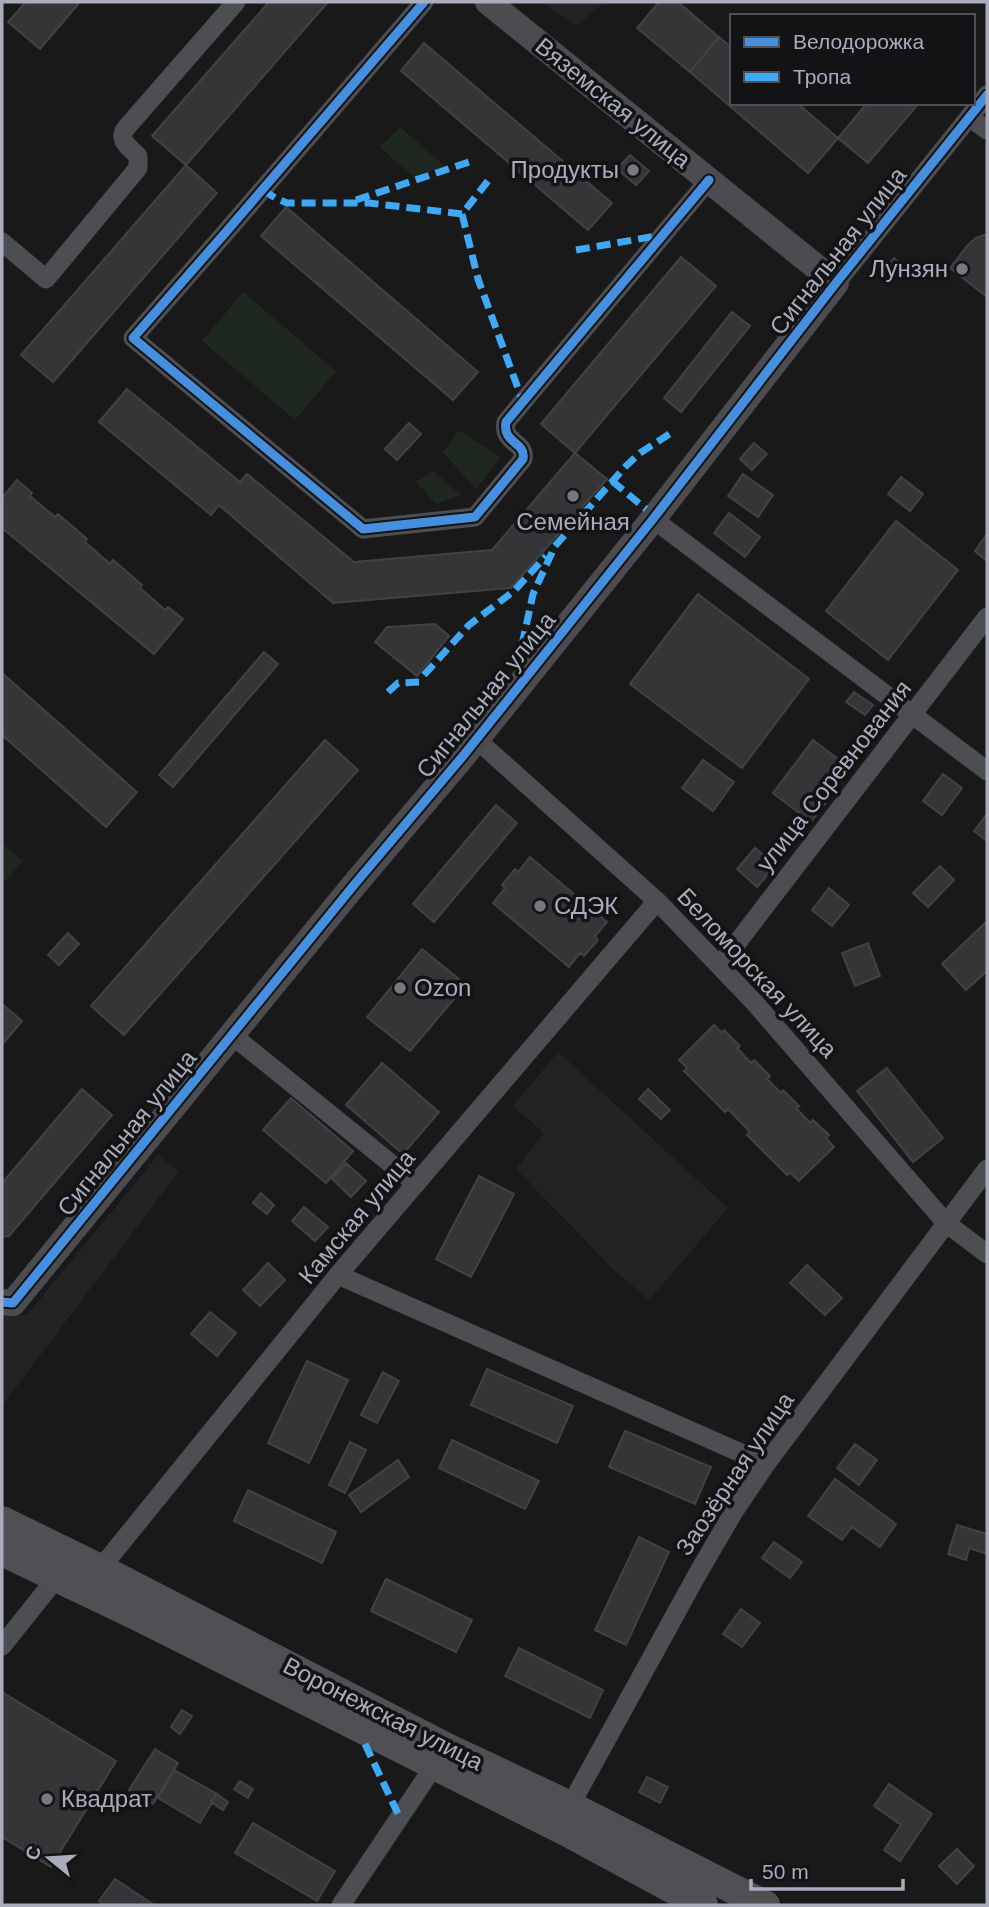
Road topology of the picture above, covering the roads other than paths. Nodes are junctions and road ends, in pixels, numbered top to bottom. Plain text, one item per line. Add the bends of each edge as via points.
1 (236, 2) edge
2 (424, 2) edge
3 (488, 2) edge
4 (987, 95) edge
5 (969, 117) junction
6 (987, 130) edge
7 (709, 180) junction
8 (2, 242) edge
9 (836, 283) junction
10 (653, 519) junction
11 (987, 617) edge
12 (912, 715) junction
13 (476, 739) junction
14 (987, 771) edge
15 (657, 901) junction
16 (720, 965) junction
17 (232, 1035) junction
18 (987, 1169) edge
19 (416, 1184) junction
20 (946, 1223) junction
21 (987, 1254) edge
22 (338, 1275) junction
23 (2, 1302) edge
24 (766, 1464) junction
25 (2, 1521) edge
26 (2, 1550) edge
27 (100, 1569) junction
28 (58, 1576) junction
29 (2, 1646) edge
30 (435, 1766) junction
31 (568, 1818) junction
32 (341, 1905) edge
33 (703, 1905) edge
34 (765, 1905) edge

1 - 8 street via 126,128 123,141 138,156 138,168 46,279
2 - 7 street via 133,338 363,529 475,517 525,454 508,437 506,422
3 - 7 street, Вяземская улица
4 - 5 street, Сигнальная улица
5 - 6 street
5 - 9 street, Сигнальная улица
7 - 9 street, Вяземская улица
9 - 10 street, Сигнальная улица
10 - 12 street
10 - 13 street, Сигнальная улица
11 - 12 street, улица Соревнования
12 - 14 street
12 - 16 street, улица Соревнования
13 - 15 street, Беломорская улица
13 - 17 street, Сигнальная улица
15 - 16 street, Беломорская улица
15 - 19 street, Камская улица
16 - 20 street, Беломорская улица
17 - 19 street
17 - 23 street, Сигнальная улица via 13,1303
18 - 20 street, Заозёрная улица
19 - 22 street, Камская улица
20 - 21 street, Беломорская улица
20 - 24 street, Заозёрная улица
22 - 24 street
22 - 27 street, Камская улица
24 - 31 street, Заозёрная улица via 698,1573
25 - 27 main road, Воронежская улица
26 - 28 main road, Воронежская улица
27 - 31 main road, Воронежская улица via 447,1748
28 - 29 street
28 - 30 main road, Воронежская улица
30 - 31 main road, Воронежская улица
30 - 32 street
31 - 33 main road, Воронежская улица
31 - 34 main road, Воронежская улица

